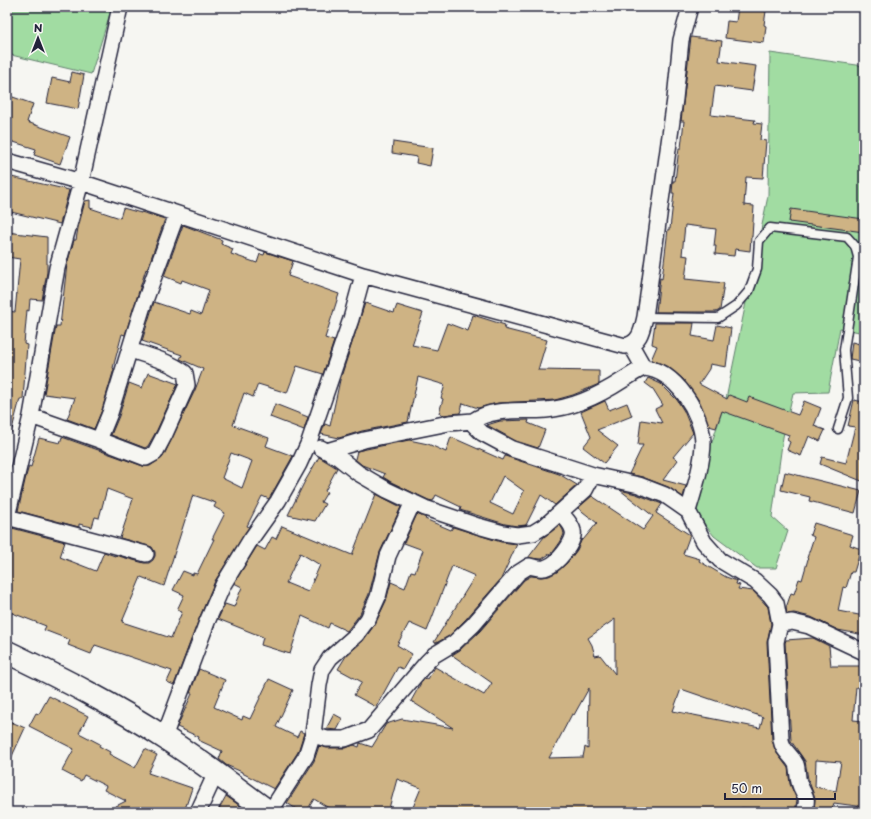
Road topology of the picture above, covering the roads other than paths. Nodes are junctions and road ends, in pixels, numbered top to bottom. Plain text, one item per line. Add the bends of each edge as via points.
1 (120, 7) edge
2 (690, 7) edge
3 (7, 161) edge
4 (81, 182) junction
5 (177, 214) junction
6 (363, 276) junction
7 (645, 317) junction
8 (631, 345) junction
9 (130, 350) junction
10 (644, 368) junction
11 (31, 416) junction
12 (473, 421) junction
13 (838, 429) dead end
14 (99, 440) junction
15 (309, 442) junction
16 (328, 451) junction
17 (593, 475) junction
18 (413, 502) junction
19 (688, 511) junction
20 (560, 513) junction
21 (7, 517) edge
22 (146, 554) dead end
23 (780, 624) junction
24 (7, 652) edge
25 (864, 652) edge
26 (313, 734) junction
27 (164, 737) junction
28 (216, 773) junction
29 (198, 812) edge
30 (269, 812) edge
31 (804, 812) edge

1 - 4 street
2 - 7 street via 681,40
3 - 4 street
4 - 5 street
4 - 11 street via 57,268
5 - 6 street
5 - 9 street via 142,309
6 - 8 street via 611,344
6 - 15 street
7 - 8 street via 639,336
7 - 13 lane via 718,318 736,306 749,291 757,269 759,241 770,228 847,237 855,246 858,258 844,350 848,398
8 - 10 street
9 - 14 street
9 - 14 street via 181,370 185,373 187,385 165,434 151,456 146,458
10 - 12 street via 592,397 564,407 481,415
10 - 19 street via 652,368 676,384 695,413 700,428 703,444
11 - 14 street
11 - 21 street
12 - 16 street via 449,423 364,440
12 - 17 street via 482,433 512,449
15 - 16 street
15 - 27 street via 278,501 223,585
16 - 18 street via 358,473
17 - 19 street via 639,486 665,496
17 - 20 street via 585,490
18 - 20 street via 503,534 533,532
18 - 26 street via 388,556 378,597 368,620 356,635 330,658 322,670
19 - 23 street via 712,553 755,581 770,595 776,603
20 - 26 street via 573,531 570,544 563,554 547,568 529,566 518,573 473,625 454,643 426,662 369,730 340,740
21 - 22 street
23 - 25 street via 792,622 809,626
23 - 31 street via 776,642 780,740 784,750 796,764 799,783 806,797
24 - 27 main road via 99,699
26 - 30 street via 306,756
27 - 28 main road
28 - 29 street
28 - 30 main road

